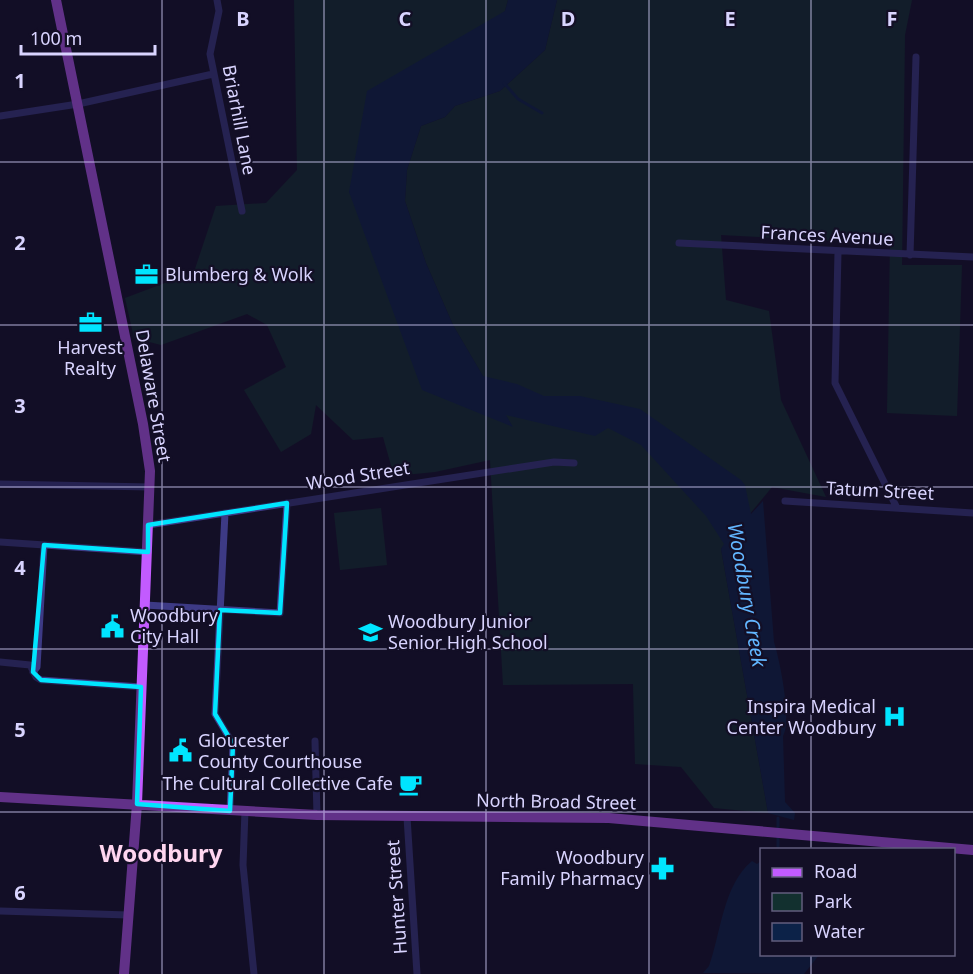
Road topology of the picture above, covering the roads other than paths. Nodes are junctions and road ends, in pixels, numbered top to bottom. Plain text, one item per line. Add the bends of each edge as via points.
1 (56, 0) edge
2 (217, 0) edge
3 (916, 57) dead end
4 (213, 74) junction
5 (78, 104) junction
6 (0, 116) edge
7 (242, 210) dead end
8 (679, 243) dead end
9 (838, 252) junction
10 (910, 255) junction
11 (973, 257) edge
12 (574, 463) dead end
13 (0, 484) edge
14 (150, 487) junction
15 (785, 501) dead end
16 (287, 503) junction
17 (896, 506) junction
18 (225, 513) junction
19 (973, 513) edge
20 (148, 525) junction
21 (0, 542) edge
22 (44, 545) junction
23 (148, 552) junction
24 (145, 605) junction
25 (220, 610) junction
26 (0, 662) edge
27 (33, 672) junction
28 (141, 687) junction
29 (315, 741) dead end
30 (0, 797) edge
31 (137, 804) junction
32 (230, 811) junction
33 (245, 812) junction
34 (317, 815) junction
35 (407, 817) junction
36 (951, 848) edge
37 (955, 848) edge
38 (973, 850) edge
39 (0, 911) edge
40 (128, 915) junction
41 (124, 974) edge
42 (254, 974) edge
43 (417, 974) edge

1 - 5 main road, Delaware Street
2 - 4 street, Briarhill Lane via 219,11 210,54
3 - 10 street
4 - 5 street
4 - 7 street, Briarhill Lane
5 - 6 street
5 - 14 main road, Delaware Street via 148,451
8 - 9 street, Frances Avenue
9 - 10 street, Frances Avenue
9 - 17 street via 835,383
10 - 11 street, Frances Avenue
12 - 16 street, Wood Street via 554,462
13 - 14 street
14 - 20 main road, Delaware Street
15 - 17 street, Tatum Street
16 - 18 street, Wood Street
16 - 25 street via 280,613
17 - 19 street, Tatum Street
18 - 20 street, Wood Street
18 - 25 street
20 - 23 main road, Delaware Street
21 - 22 street
22 - 23 street
22 - 27 street via 37,667
23 - 24 main road, Delaware Street
24 - 25 street
24 - 28 main road, Delaware Street
25 - 32 street via 215,714 233,744
26 - 27 street via 30,665
27 - 28 street via 41,680
28 - 31 main road, Delaware Street
29 - 34 street
30 - 31 main road, North Broad Street
31 - 32 main road, North Broad Street
31 - 40 main road, Delaware Street
32 - 33 main road, North Broad Street
33 - 34 main road, North Broad Street
33 - 42 street via 243,866
34 - 35 main road, North Broad Street
35 - 36 main road, North Broad Street via 609,818
35 - 43 street, Hunter Street
37 - 38 main road, North Broad Street
39 - 40 street
40 - 41 main road, Delaware Street

